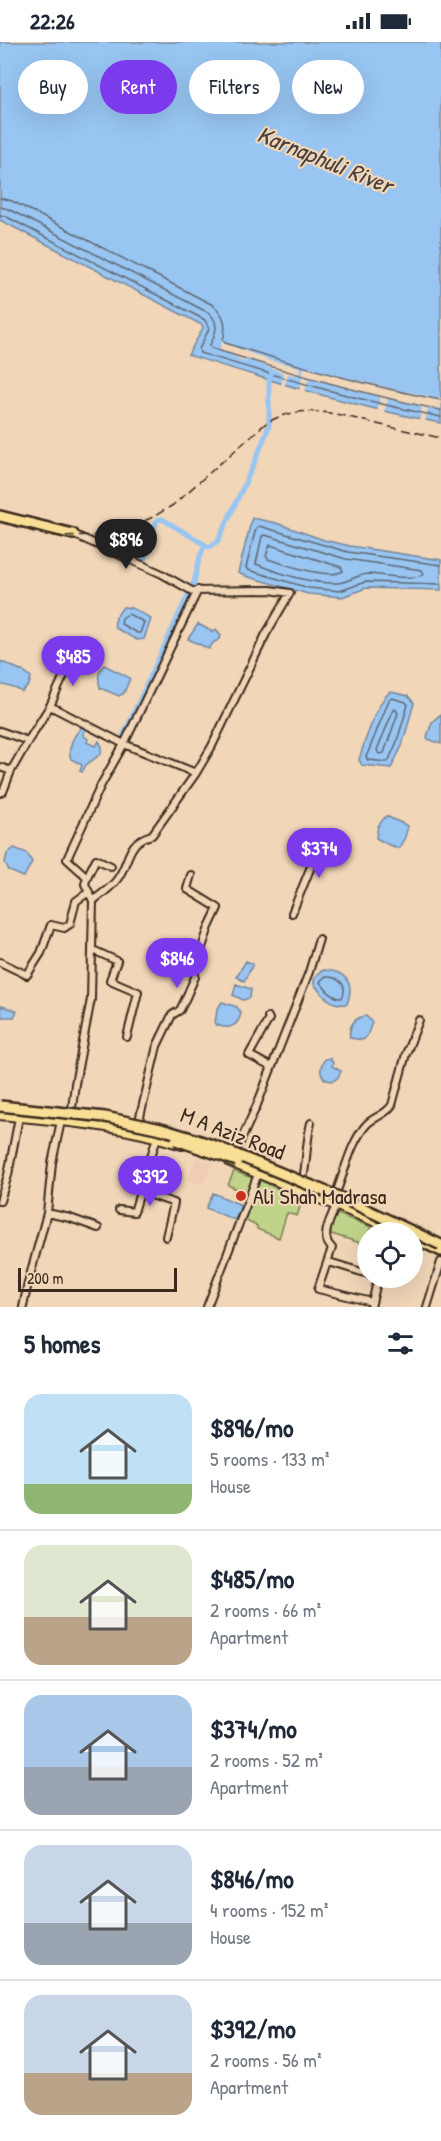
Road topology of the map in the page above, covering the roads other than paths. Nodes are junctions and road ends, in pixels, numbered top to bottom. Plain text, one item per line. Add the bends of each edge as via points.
1 (0, 516) edge
2 (73, 534) joint
3 (193, 590) junction
4 (72, 658) dead end
5 (50, 706) junction
6 (0, 731) edge
7 (28, 741) junction
8 (124, 744) junction
9 (0, 767) edge
10 (11, 771) junction
11 (196, 773) junction
12 (0, 793) edge
13 (323, 837) dead end
14 (111, 866) dead end
15 (191, 875) dead end
16 (87, 877) junction
17 (89, 892) junction
18 (93, 901) junction
19 (292, 913) dead end
20 (319, 939) dead end
21 (93, 950) junction
22 (0, 962) edge
23 (268, 1017) dead end
24 (419, 1020) dead end
25 (127, 1037) dead end
26 (272, 1067) junction
27 (0, 1104) edge
28 (72, 1110) junction
29 (0, 1114) edge
30 (19, 1117) junction
31 (61, 1121) junction
32 (139, 1121) junction
33 (70, 1122) junction
34 (312, 1123) dead end
35 (157, 1137) junction
36 (236, 1151) junction
37 (258, 1174) junction
38 (303, 1179) junction
39 (140, 1191) junction
40 (336, 1193) junction
41 (0, 1201) edge
42 (336, 1205) junction
43 (119, 1210) dead end
44 (47, 1213) junction
45 (372, 1222) edge
46 (381, 1222) edge
47 (98, 1228) dead end
48 (166, 1237) dead end
49 (441, 1243) edge
50 (423, 1244) edge
51 (441, 1253) edge
52 (329, 1262) junction
53 (441, 1262) edge
54 (357, 1271) edge
55 (376, 1288) edge
56 (372, 1305) edge
57 (23, 1307) edge
58 (207, 1307) edge
59 (427, 1307) edge

1 - 2 highway
2 - 3 street
3 - 8 street
3 - 11 street via 290,593
4 - 5 street
5 - 7 street
5 - 8 street
6 - 7 street
7 - 10 street
8 - 11 street
8 - 16 street via 67,859
9 - 10 street
10 - 12 street
11 - 18 street via 152,834 134,844 116,881
13 - 19 street
14 - 16 street via 96,859
15 - 32 street via 187,889 218,907 195,977 158,1046
16 - 17 street
17 - 18 street
17 - 22 street via 76,901 70,924 64,928 51,925 41,953 27,975
18 - 21 street
20 - 26 street
21 - 25 street via 117,961 110,980 138,992
21 - 28 street via 92,999
23 - 26 street via 249,1055
24 - 40 street via 392,1105 360,1133
26 - 36 street
27 - 28 main road, M A Aziz Road
27 - 49 highway, bridge via 105,1118 197,1140
28 - 32 main road, M A Aziz Road
28 - 33 street
29 - 30 main road, M A Aziz Road
29 - 46 highway, bridge via 104,1123 160,1134 222,1155
30 - 31 main road, M A Aziz Road
30 - 41 street
31 - 33 main road, M A Aziz Road
31 - 44 street
32 - 36 main road, M A Aziz Road
33 - 35 main road, M A Aziz Road
34 - 38 street
35 - 37 main road, M A Aziz Road
35 - 39 street
36 - 38 main road, M A Aziz Road
37 - 42 main road, M A Aziz Road
37 - 58 street
38 - 40 main road, M A Aziz Road
39 - 43 street via 133,1213
39 - 48 street via 174,1203
40 - 49 main road, M A Aziz Road
42 - 45 main road, M A Aziz Road
42 - 52 street via 325,1236 332,1248
44 - 47 street
44 - 57 street
50 - 51 highway
52 - 54 street
52 - 56 street via 318,1289
53 - 59 street
55 - 56 street

